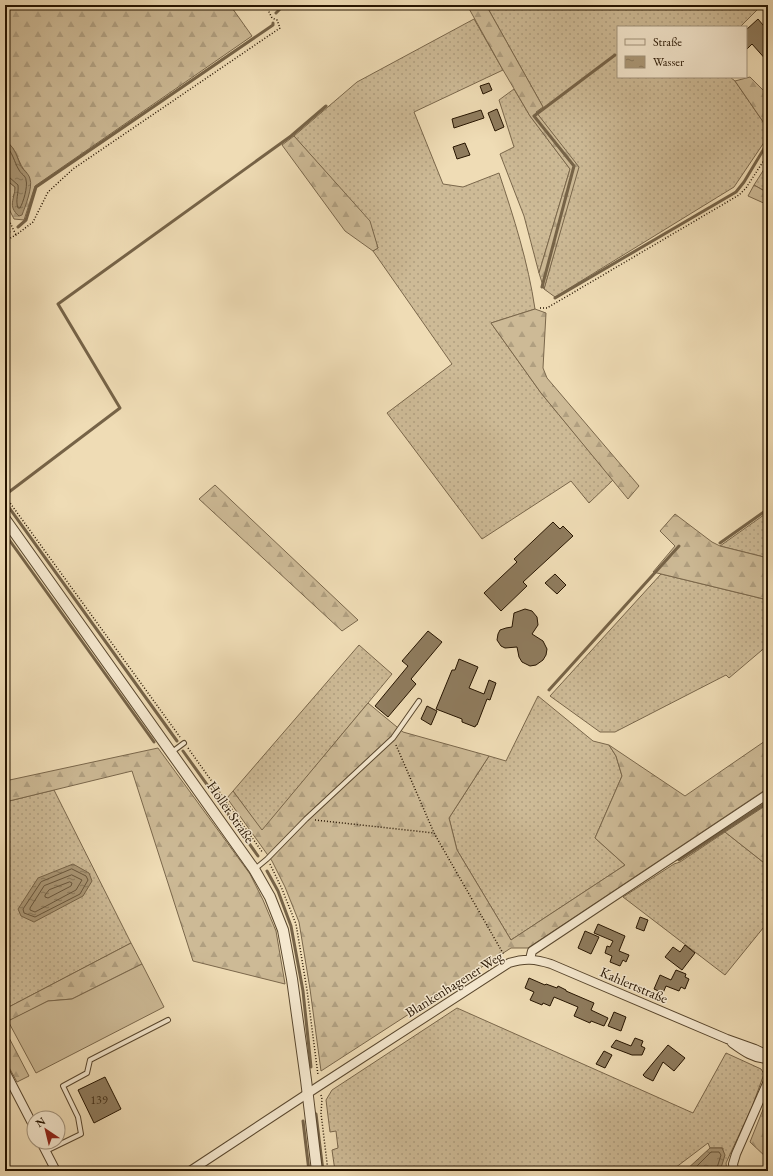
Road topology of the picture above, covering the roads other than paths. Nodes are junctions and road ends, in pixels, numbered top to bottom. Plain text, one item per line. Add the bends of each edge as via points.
1 (5, 518) edge
2 (419, 701) dead end
3 (184, 743) dead end
4 (172, 752) junction
5 (768, 794) edge
6 (254, 869) junction
7 (530, 959) junction
8 (168, 1020) dead end
9 (727, 1039) junction
10 (768, 1055) edge
11 (768, 1060) edge
12 (5, 1071) edge
13 (768, 1081) edge
14 (307, 1094) junction
15 (26, 1112) edge
16 (46, 1151) joint
17 (56, 1171) edge
18 (190, 1171) edge
19 (317, 1171) edge
20 (734, 1171) edge

1 - 4 street, Holler Straße
2 - 6 lane via 393,738 306,819 268,860
3 - 4 lane
4 - 6 street, Holler Straße
5 - 7 street via 532,951
6 - 14 street, Holler Straße via 270,897 283,930
7 - 9 street, Kahlertstraße via 551,964
7 - 14 street, Blankenhagener Weg via 509,963
8 - 16 lane via 90,1060 88,1074 63,1086 78,1117 81,1134
9 - 10 street, Kahlertstraße
9 - 11 street, Kahlertstraße via 752,1056
12 - 15 street
13 - 20 street via 734,1159
14 - 18 street, Blankenhagener Weg
14 - 19 street, Holler Straße
16 - 17 street

